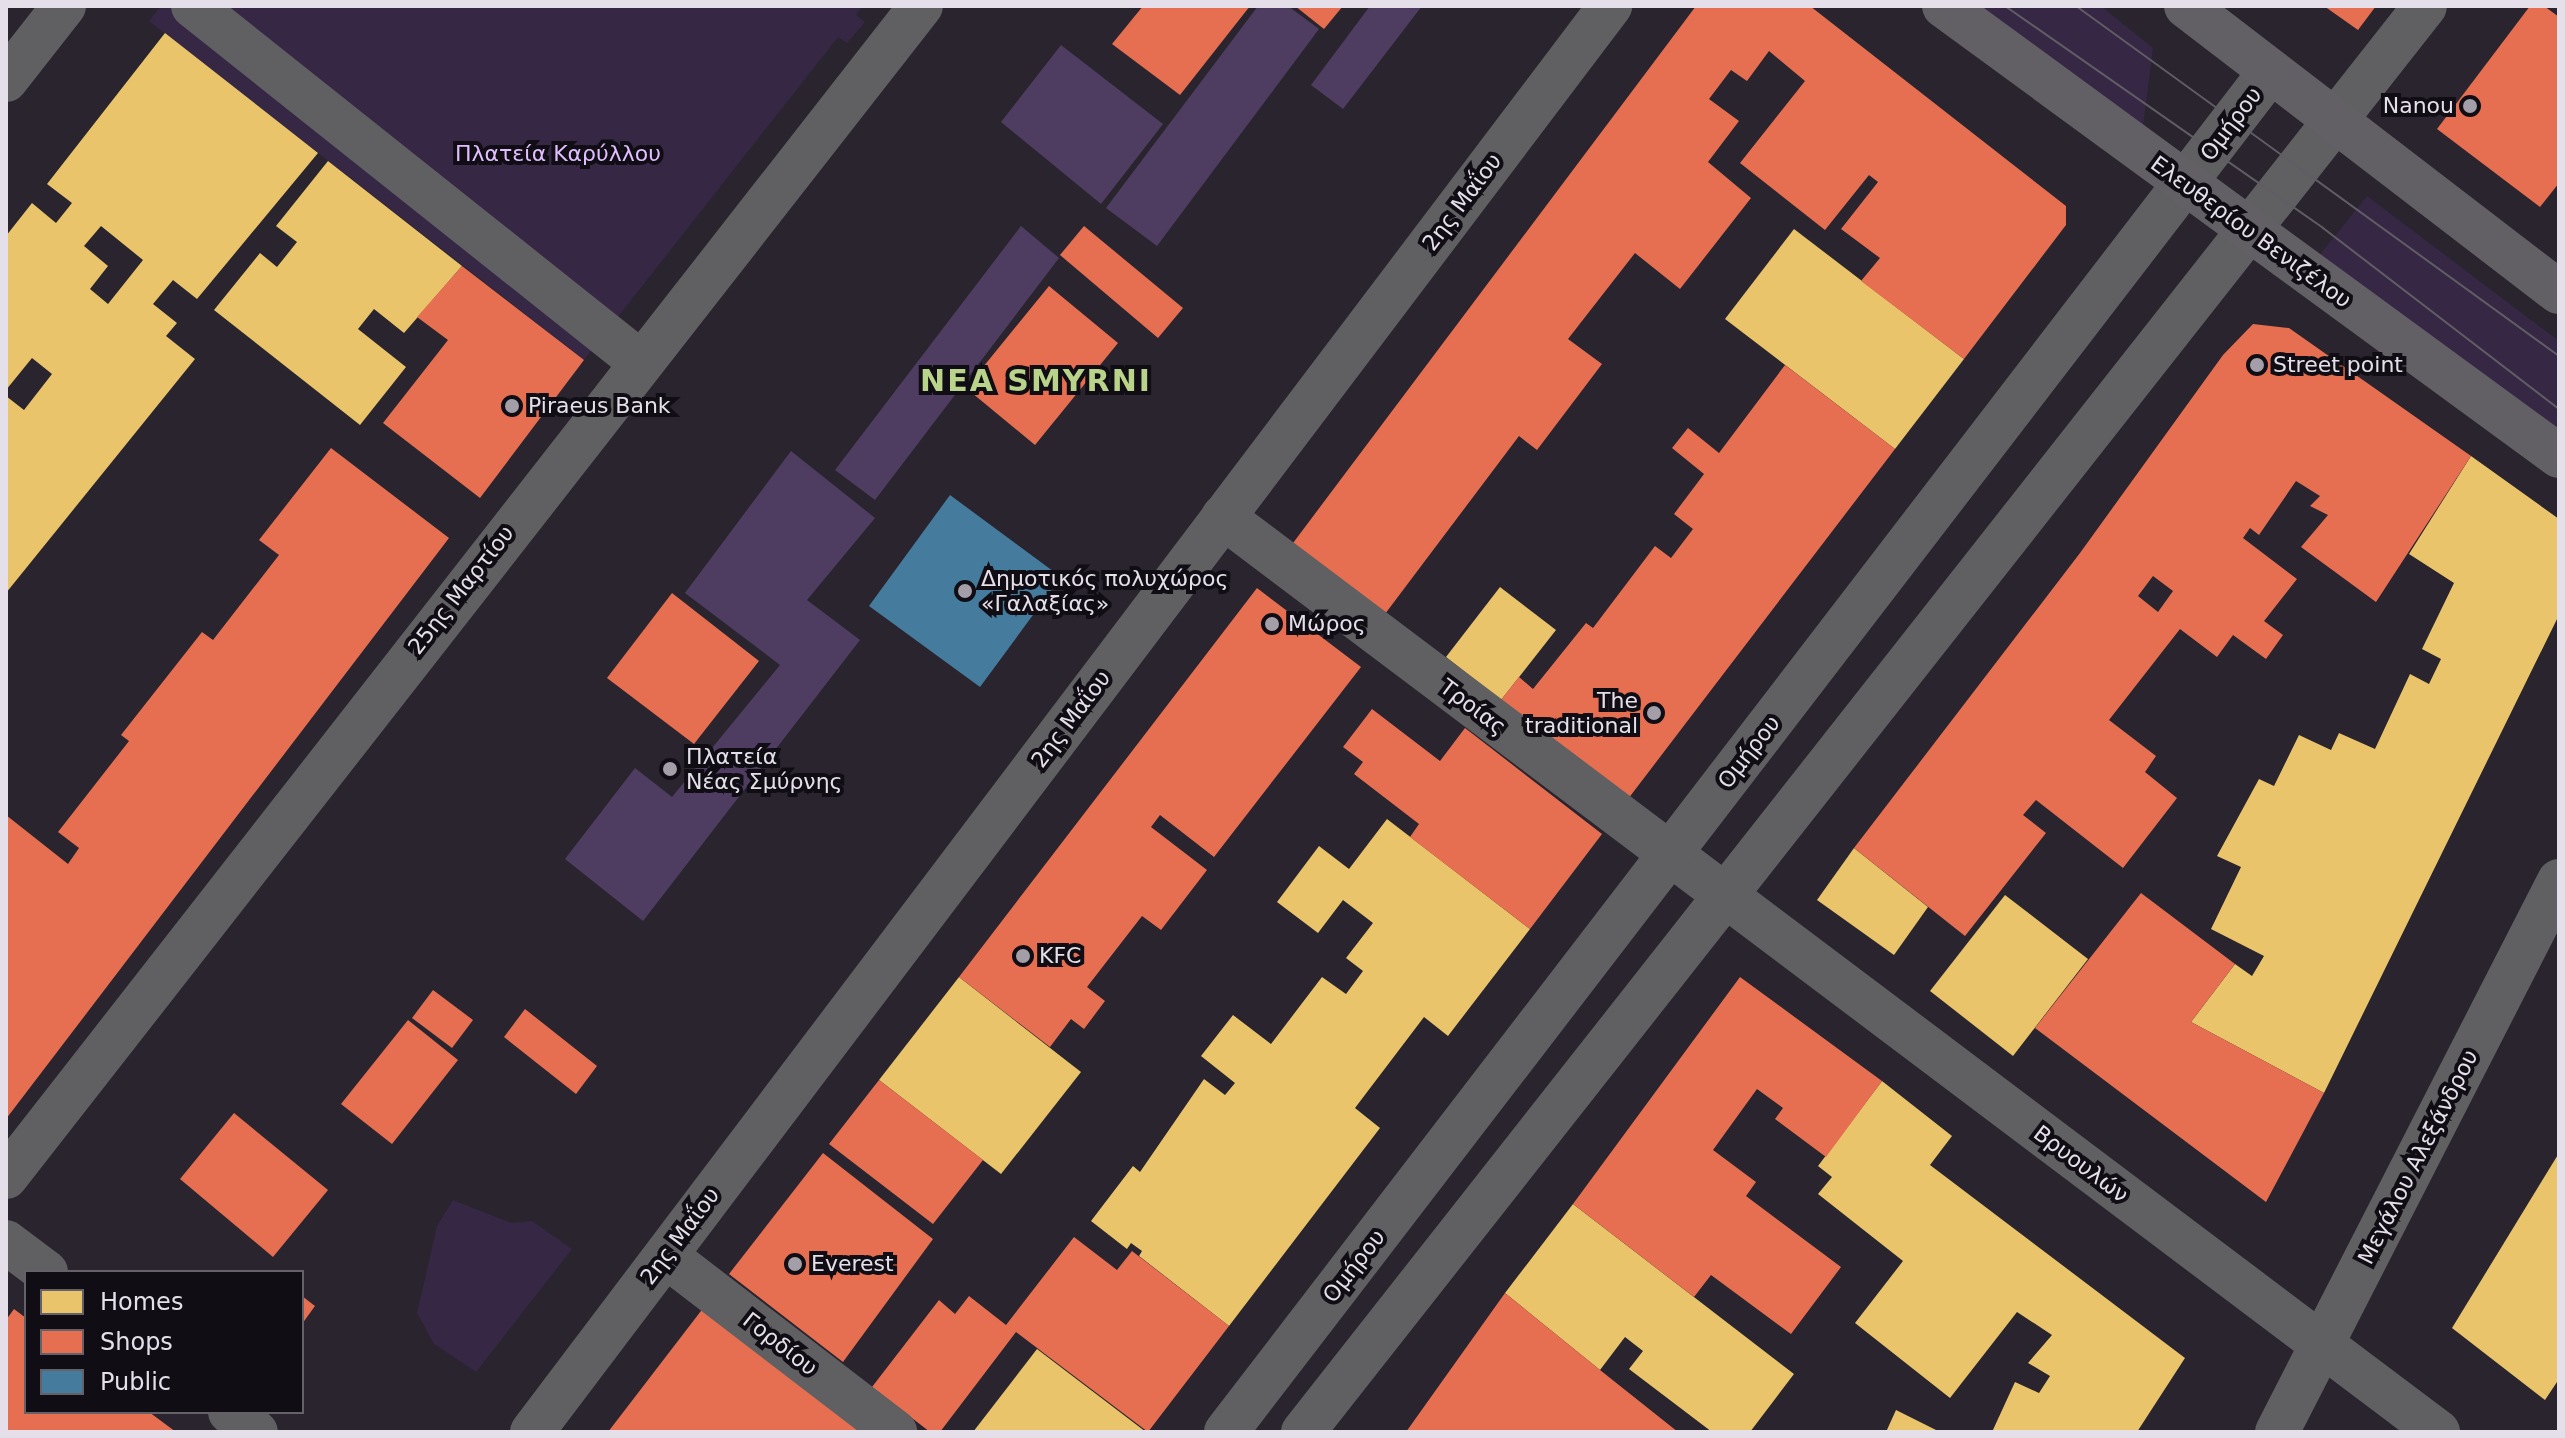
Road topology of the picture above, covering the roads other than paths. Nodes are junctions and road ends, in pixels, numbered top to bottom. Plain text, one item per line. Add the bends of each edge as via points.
1 (64, 6) edge
2 (193, 6) edge
3 (921, 6) edge
4 (1610, 6) edge
5 (1944, 6) edge
6 (2186, 6) edge
7 (2425, 6) edge
8 (2270, 72) junction
9 (6, 80) edge
10 (2333, 120) junction
11 (2185, 184) junction
12 (2246, 230) junction
13 (2559, 292) edge
14 (639, 361) junction
15 (2559, 456) edge
16 (1223, 517) junction
17 (1668, 857) junction
18 (2559, 881) edge
19 (1722, 897) junction
20 (6, 1177) edge
21 (6, 1242) edge
22 (666, 1256) junction
23 (43, 1270) edge
24 (2322, 1344) junction
25 (233, 1414) edge
26 (256, 1432) edge
27 (532, 1432) edge
28 (895, 1432) edge
29 (1226, 1432) edge
30 (1303, 1432) edge
31 (2277, 1432) edge
32 (2438, 1432) edge

1 - 9 street
2 - 14 street
3 - 14 street, 25ης Μαρτίου
4 - 16 street, 2ης Μαΐου
5 - 11 main road, Ελευθερίου Βενιζέλου
6 - 8 main road
7 - 10 street
8 - 10 main road
8 - 11 street, Ομήρου
10 - 12 street
10 - 13 main road
11 - 12 main road, Ελευθερίου Βενιζέλου
11 - 17 street, Ομήρου
12 - 15 main road, Ελευθερίου Βενιζέλου
12 - 19 street
14 - 20 street, 25ης Μαρτίου
16 - 17 street, Τροίας
16 - 22 street, 2ης Μαΐου
17 - 19 street, Τροίας
17 - 29 street, Ομήρου
18 - 24 street, Μεγάλου Αλεξάνδρου
19 - 24 street, Βρυουλών
19 - 30 street
21 - 23 street
22 - 27 street, 2ης Μαΐου
22 - 28 street, Γορδίου
24 - 31 street, Μεγάλου Αλεξάνδρου
24 - 32 street, Βρυουλών
25 - 26 street

